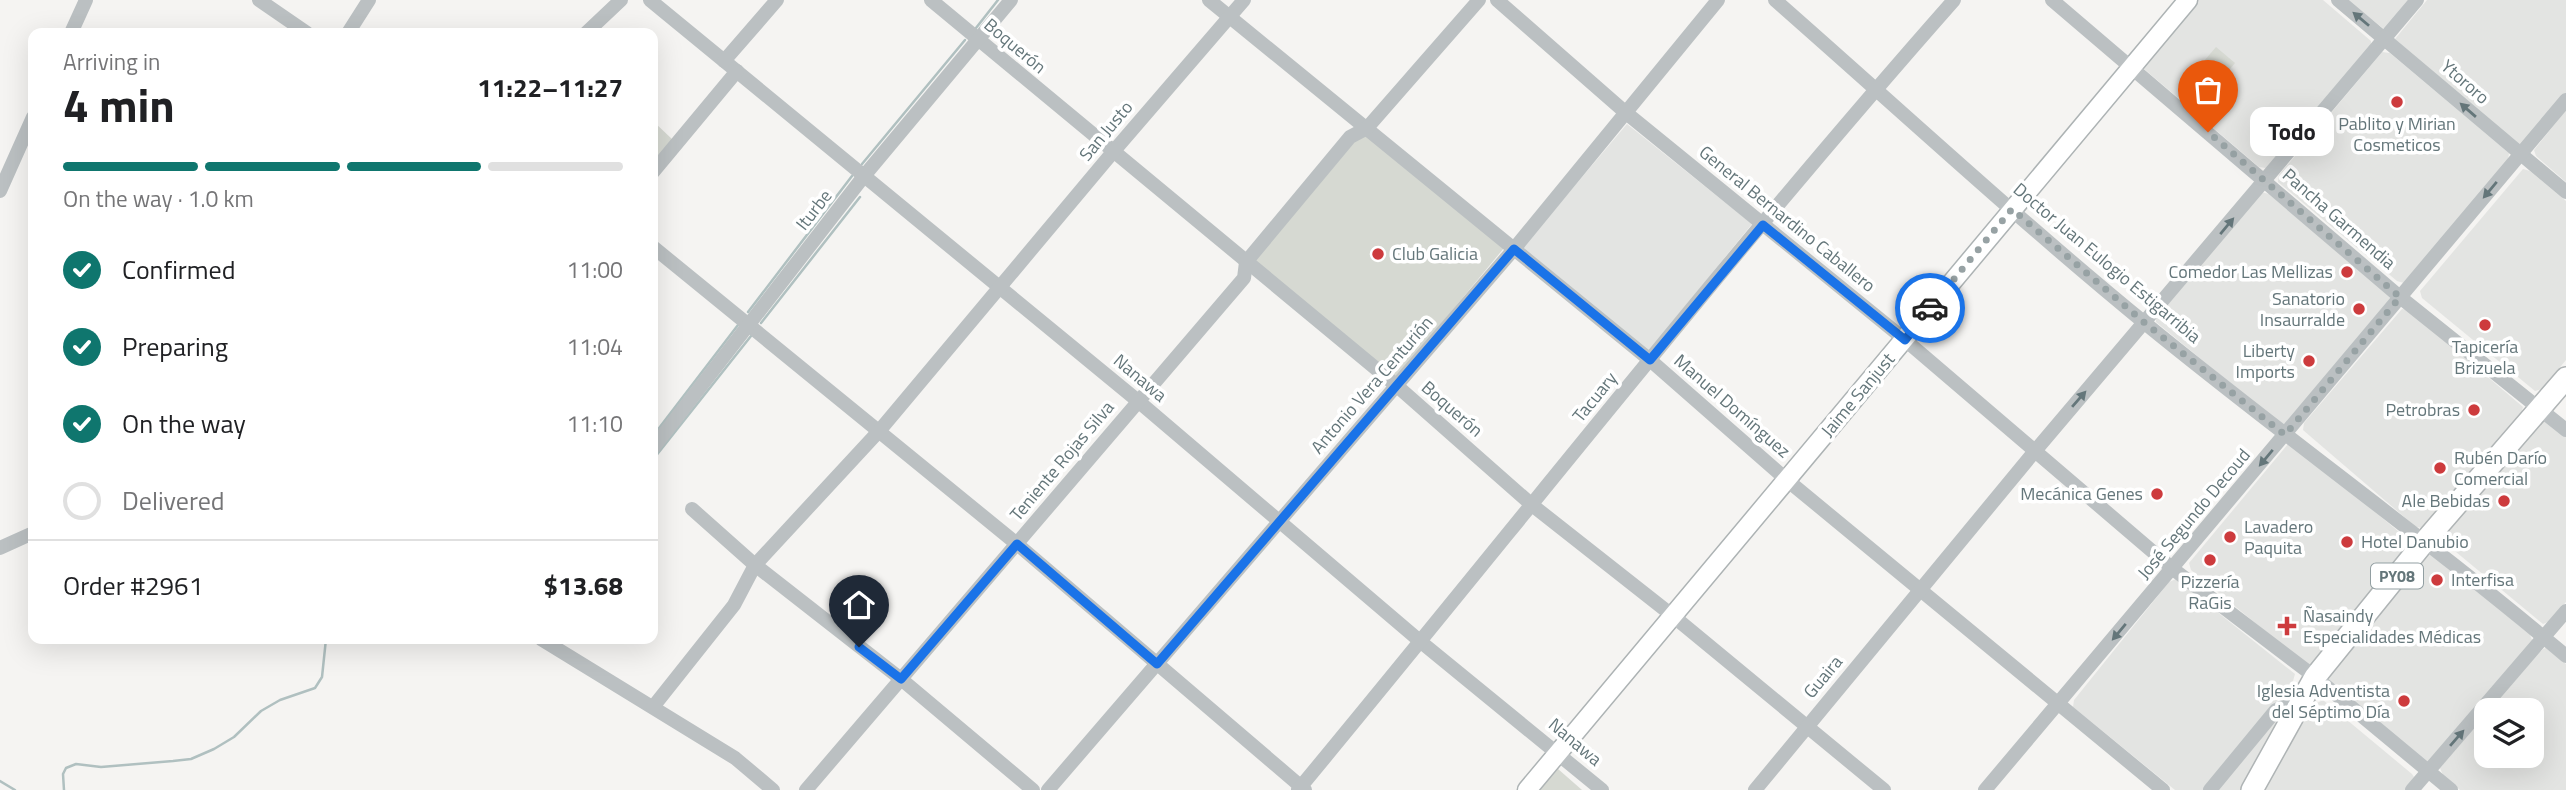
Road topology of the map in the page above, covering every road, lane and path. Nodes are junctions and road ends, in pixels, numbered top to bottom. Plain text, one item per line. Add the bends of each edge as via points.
1 (86, 0) edge
2 (259, 0) edge
3 (369, 0) edge
4 (621, 0) edge
5 (650, 0) edge
6 (777, 0) edge
7 (931, 0) edge
8 (1011, 0) edge
9 (1209, 0) edge
10 (1244, 0) edge
11 (1479, 0) edge
12 (1497, 0) edge
13 (1718, 0) edge
14 (1775, 0) edge
15 (1954, 0) edge
16 (2052, 0) edge
17 (2188, 0) edge
18 (2338, 0) edge
19 (2417, 0) edge
20 (1230, 17) junction
21 (73, 28) edge
22 (300, 28) edge
23 (351, 28) edge
24 (591, 28) edge
25 (2384, 38) junction
26 (978, 40) junction
27 (724, 61) junction
28 (2132, 67) junction
29 (737, 71) junction
30 (1876, 89) junction
31 (2566, 100) edge
32 (1625, 112) junction
33 (28, 128) edge
34 (1367, 128) junction
35 (1113, 152) junction
36 (2520, 155) junction
37 (658, 166) edge
38 (864, 176) junction
39 (2265, 180) junction
40 (0, 191) edge
41 (2566, 192) edge
42 (2012, 209) junction
43 (1763, 225) junction
44 (1514, 249) junction
45 (658, 251) edge
46 (1246, 262) junction
47 (1000, 288) junction
48 (2400, 297) junction
49 (2145, 323) junction
50 (749, 324) junction
51 (1905, 340) junction
52 (1650, 360) junction
53 (2566, 378) edge
54 (1397, 386) junction
55 (1138, 401) junction
56 (2540, 408) junction
57 (880, 430) junction
58 (2566, 430) edge
59 (2285, 435) junction
60 (658, 442) edge
61 (2035, 451) junction
62 (1787, 480) junction
63 (1532, 505) junction
64 (692, 509) dead end
65 (1281, 521) junction
66 (28, 535) edge
67 (2425, 541) junction
68 (1017, 544) junction
69 (0, 548) edge
70 (755, 565) junction
71 (2172, 569) junction
72 (1922, 589) junction
73 (2566, 611) edge
74 (1673, 616) junction
75 (2544, 637) junction
76 (1421, 642) junction
77 (549, 644) edge
78 (2566, 656) edge
79 (1157, 664) junction
80 (2315, 677) junction
81 (901, 679) junction
82 (2304, 697) junction
83 (2059, 704) junction
84 (653, 707) junction
85 (1808, 725) junction
86 (1558, 753) junction
87 (2428, 771) junction
88 (1301, 789) edge
89 (773, 790) edge
90 (806, 790) edge
91 (1033, 790) edge
92 (1048, 790) edge
93 (1527, 790) edge
94 (1602, 790) edge
95 (1755, 790) edge
96 (1884, 790) edge
97 (1985, 790) edge
98 (2163, 790) edge
99 (2210, 790) edge
100 (2252, 790) edge
101 (2412, 790) edge
102 (2451, 790) edge

1 - 21 street
2 - 22 street
3 - 23 street
4 - 24 street
5 - 27 street, Nanawa
6 - 27 street
7 - 26 street, Boquerón
8 - 26 street, Iturbe
9 - 20 street, Manuel Domínguez
10 - 20 street, San Justo
11 - 34 street, Teniente Rojas Silva
12 - 32 street, General Bernardino Caballero
13 - 32 street, Antonio Vera Centurión
14 - 30 street, Doctor Juan Eulogio Estigarribia
15 - 30 street, Tacuary
16 - 28 street, Pancha Garmendia
17 - 28 main road, Jaime Sanjust
25 -> 18 street, Ytororo
19 - 25 street, Guaira
20 - 34 street, Manuel Domínguez
20 - 35 street, San Justo
36 -> 25 street, Ytororo
25 - 39 street, Guaira
26 - 35 street, Boquerón
26 - 38 street, Iturbe
27 - 29 street, Nanawa
28 - 39 street, Pancha Garmendia
28 - 42 main road, Jaime Sanjust
29 - 37 street
29 - 38 street, Nanawa
30 - 42 street, Doctor Juan Eulogio Estigarribia
30 - 43 street, Tacuary
31 - 36 street, José Segundo Decoud
32 - 43 street, General Bernardino Caballero
32 - 44 street, Antonio Vera Centurión
33 - 40 street
34 - 44 street, Manuel Domínguez
34 - 46 street, Teniente Rojas Silva via 1350,136
35 - 46 street, Boquerón
35 - 47 street, San Justo
36 - 41 street, Ytororo
36 -> 48 street, José Segundo Decoud
38 - 47 street, Nanawa
38 - 50 street, Iturbe
39 - 48 street, Pancha Garmendia
49 -> 39 street, Guaira
42 - 49 street, Doctor Juan Eulogio Estigarribia
42 - 51 main road, Jaime Sanjust
43 - 51 street, General Bernardino Caballero
43 - 52 street, Tacuary
44 - 52 street, Manuel Domínguez
44 - 54 street, Antonio Vera Centurión
45 - 50 street
46 - 54 street, Boquerón
46 - 55 street, Teniente Rojas Silva via 1244,278
47 - 55 street, Nanawa
47 - 57 street, San Justo
48 - 56 street, Pancha Garmendia
48 - 59 street, José Segundo Decoud
49 - 59 street, Doctor Juan Eulogio Estigarribia
61 -> 49 street, Guaira
50 - 57 street
50 - 60 street, Iturbe
51 - 61 street, General Bernardino Caballero
51 - 62 main road, Jaime Sanjust
52 - 62 street, Manuel Domínguez
52 - 63 street, Tacuary
53 - 56 highway, PY08
54 - 63 street, Boquerón
54 - 65 street, Antonio Vera Centurión
55 - 65 street, Nanawa
55 - 68 street, Teniente Rojas Silva
56 - 58 street, Pancha Garmendia
56 - 67 highway, PY08
57 - 68 street
57 - 70 street, San Justo
59 - 67 street, Doctor Juan Eulogio Estigarribia
59 -> 71 street, José Segundo Decoud
61 - 71 street, General Bernardino Caballero
61 - 72 street, Guaira
62 - 72 street, Manuel Domínguez
62 - 74 main road, Jaime Sanjust
63 - 74 street, Boquerón
63 - 76 street, Tacuary
64 - 70 street
65 - 76 street, Nanawa
65 - 79 street, Antonio Vera Centurión
66 - 69 street
67 - 75 street, Doctor Juan Eulogio Estigarribia
67 - 80 highway, PY08
68 - 79 street
68 - 81 street, Teniente Rojas Silva
70 - 81 street
70 - 84 street, San Justo via 734,604
71 - 80 street, General Bernardino Caballero
71 -> 83 street, José Segundo Decoud
72 - 83 street, Manuel Domínguez
72 - 85 street, Guaira
73 - 75 street
74 - 85 street, Boquerón
74 - 86 main road, Jaime Sanjust
75 - 78 street, Doctor Juan Eulogio Estigarribia
87 -> 75 street
76 - 86 street, Nanawa
76 - 88 street, Tacuary
77 - 84 street
79 - 88 street
79 - 92 street, Antonio Vera Centurión
80 - 82 highway, PY08
80 - 87 street, General Bernardino Caballero
81 - 90 street, Teniente Rojas Silva
81 - 91 street
82 - 99 street via 2276,710
82 - 100 highway, PY08
83 - 97 street, José Segundo Decoud
83 - 98 street, Manuel Domínguez
84 - 89 street via 735,758
85 - 95 street, Guaira
85 - 96 street, Boquerón
86 - 93 main road, Jaime Sanjust
86 - 94 street, Nanawa
87 - 101 street
87 - 102 street, General Bernardino Caballero

